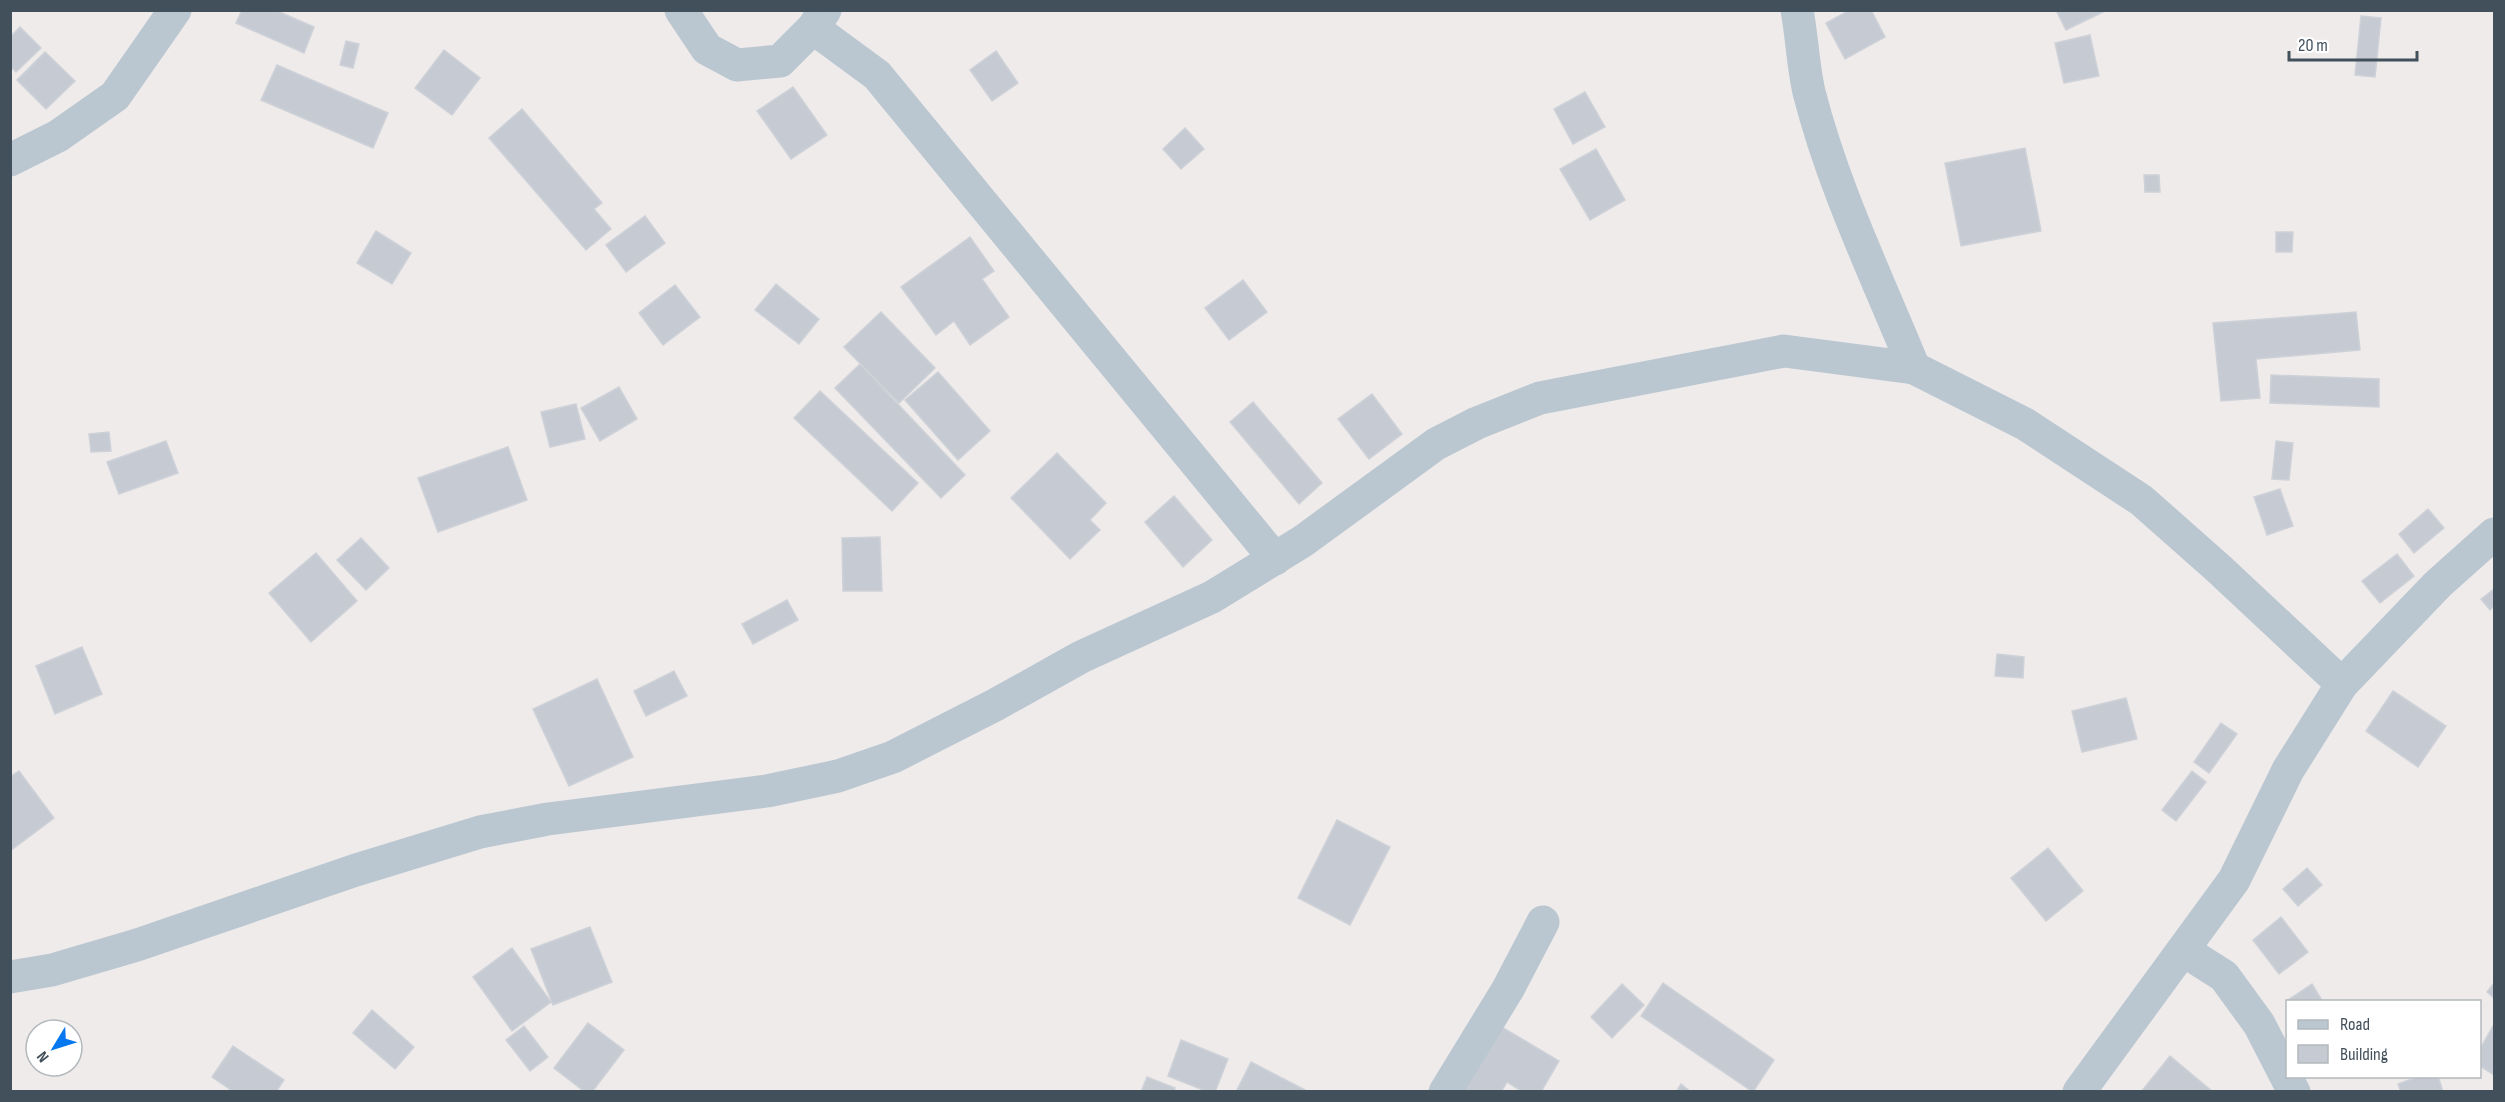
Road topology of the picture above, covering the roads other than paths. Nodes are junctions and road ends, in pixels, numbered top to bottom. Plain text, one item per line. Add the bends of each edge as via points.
1 (175, 10) edge
2 (681, 10) edge
3 (1797, 10) edge
4 (819, 19) edge
5 (10, 160) edge
6 (1914, 368) junction
7 (2494, 534) edge
8 (1275, 559) junction
9 (2342, 684) junction
10 (1543, 922) dead end
11 (2183, 950) junction
12 (10, 977) edge
13 (2286, 1075) edge
14 (2288, 1078) edge
15 (1445, 1092) edge
16 (2079, 1092) edge
17 (2295, 1092) edge

1 - 5 street via 115,96 58,136
2 - 4 street via 707,49 737,65 780,61
3 - 6 street via 1808,89 1821,133 1844,201
4 - 8 street via 877,75
6 - 8 street via 1784,351 1540,398 1436,444
6 - 9 street via 2025,424 2141,500
7 - 9 street via 2438,584
8 - 12 street via 1212,597 1081,657 893,757 838,776 767,791 480,832 137,945 52,970
9 - 11 street via 2288,770 2234,880
10 - 15 street via 1508,989
11 - 13 street via 2224,976 2259,1024
11 - 16 street
14 - 17 street

